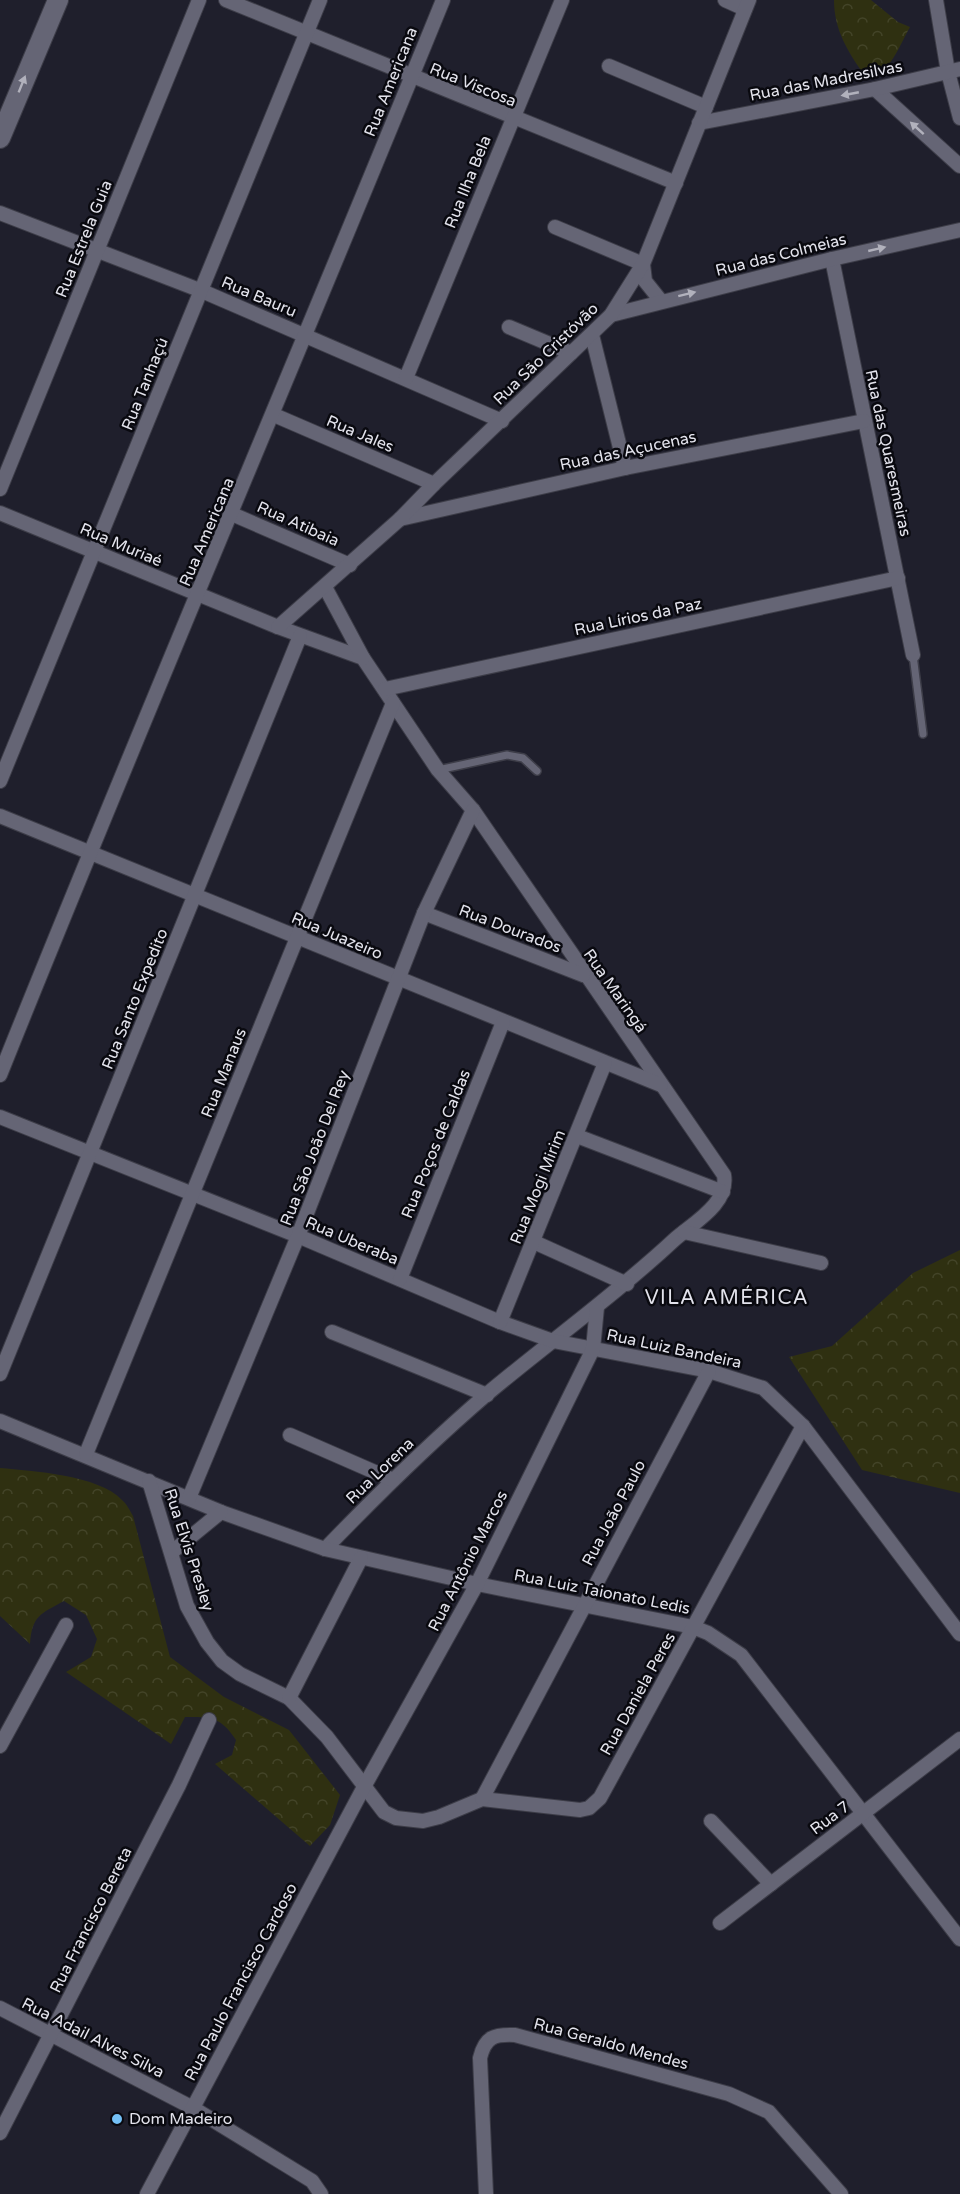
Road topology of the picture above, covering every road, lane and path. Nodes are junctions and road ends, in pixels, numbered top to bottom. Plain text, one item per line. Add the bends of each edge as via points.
1 (58, 0) edge
2 (199, 0) edge
3 (226, 0) edge
4 (320, 0) edge
5 (443, 0) edge
6 (562, 0) edge
7 (725, 0) edge
8 (936, 0) edge
9 (747, 5) edge
10 (307, 34) junction
11 (609, 66) dead end
12 (954, 71) edge
13 (411, 77) junction
14 (875, 89) junction
15 (706, 107) junction
16 (512, 118) junction
17 (960, 118) edge
18 (699, 123) junction
19 (0, 138) edge
20 (960, 166) edge
21 (676, 183) junction
22 (0, 213) edge
23 (555, 227) dead end
24 (960, 230) edge
25 (97, 251) junction
26 (832, 259) junction
27 (643, 264) junction
28 (202, 291) junction
29 (661, 301) junction
30 (611, 315) junction
31 (509, 327) dead end
32 (305, 335) junction
33 (592, 335) junction
34 (571, 353) junction
35 (406, 378) junction
36 (274, 414) junction
37 (502, 421) junction
38 (864, 421) junction
39 (624, 468) junction
40 (434, 484) junction
41 (0, 489) edge
42 (0, 513) edge
43 (232, 514) junction
44 (400, 519) junction
45 (94, 552) junction
46 (350, 565) junction
47 (898, 578) junction
48 (325, 587) junction
49 (198, 595) junction
50 (278, 627) junction
51 (300, 636) junction
52 (913, 655) joint
53 (363, 658) junction
54 (385, 689) junction
55 (393, 704) junction
56 (923, 734) dead end
57 (438, 770) junction
58 (537, 771) dead end
59 (0, 781) edge
60 (472, 810) junction
61 (0, 816) edge
62 (89, 852) junction
63 (195, 895) junction
64 (424, 913) junction
65 (297, 937) junction
66 (583, 975) junction
67 (398, 979) junction
68 (503, 1022) junction
69 (605, 1063) junction
70 (0, 1076) edge
71 (661, 1085) junction
72 (0, 1117) edge
73 (577, 1136) junction
74 (90, 1153) junction
75 (723, 1192) junction
76 (193, 1193) junction
77 (684, 1232) junction
78 (298, 1236) junction
79 (534, 1242) junction
80 (820, 1263) dead end
81 (400, 1279) junction
82 (627, 1284) junction
83 (597, 1307) junction
84 (500, 1322) junction
85 (332, 1332) dead end
86 (553, 1341) junction
87 (593, 1349) junction
88 (709, 1371) junction
89 (0, 1374) edge
90 (487, 1395) junction
91 (0, 1421) edge
92 (803, 1426) junction
93 (290, 1435) dead end
94 (86, 1454) junction
95 (393, 1480) junction
96 (149, 1481) junction
97 (189, 1498) junction
98 (222, 1512) junction
99 (325, 1549) junction
100 (172, 1552) junction
101 (361, 1558) junction
102 (477, 1584) junction
103 (583, 1606) junction
104 (66, 1624) dead end
105 (693, 1627) junction
106 (960, 1634) edge
107 (289, 1698) junction
108 (209, 1720) dead end
109 (960, 1739) edge
110 (0, 1746) edge
111 (365, 1785) junction
112 (482, 1799) junction
113 (580, 1810) joint
114 (864, 1814) junction
115 (711, 1821) dead end
116 (771, 1884) junction
117 (720, 1923) dead end
118 (960, 1939) edge
119 (0, 2008) edge
120 (51, 2036) junction
121 (193, 2108) junction
122 (0, 2133) edge
123 (147, 2194) edge
124 (321, 2194) edge
125 (486, 2194) edge
126 (841, 2194) edge

19 -> 1 street
2 - 25 street, Rua Estrela Guia
3 - 10 street, Rua Viscosa
4 - 10 street, Rua Tanhaçú
5 - 13 street, Rua Americana
6 - 16 street, Rua Ilha Bela
7 - 9 street
8 - 12 street
9 - 15 street, Rua São Cristóvão
10 - 13 street, Rua Viscosa
10 - 28 street, Rua Tanhaçú
11 - 15 street
12 - 14 street, Rua das Madresilvas
12 - 17 street
13 - 16 street, Rua Viscosa
13 - 32 street, Rua Americana
14 -> 18 street, Rua das Madresilvas
20 -> 14 street
15 - 18 street, Rua São Cristóvão
16 - 21 street, Rua Viscosa
16 - 35 street, Rua Ilha Bela
18 - 21 street, Rua São Cristóvão
21 - 27 street, Rua São Cristóvão
22 - 25 street, Rua Bauru
23 - 27 street
26 -> 24 street, Rua das Colmeias
25 - 28 street, Rua Bauru
25 - 41 street, Rua Estrela Guia
29 -> 26 street, Rua das Colmeias
26 - 38 street, Rua das Quaresmeiras
27 - 29 street via 648,287
27 - 30 street, Rua São Cristóvão
28 - 32 street, Rua Bauru
28 - 45 street, Rua Tanhaçú
29 - 30 street, Rua das Colmeias
30 - 33 street, Rua São Cristóvão
31 - 34 street
32 - 35 street, Rua Bauru
32 - 36 street, Rua Americana
33 - 34 street, Rua São Cristóvão
33 - 39 street
34 - 37 street, Rua São Cristóvão
35 - 37 street, Rua Bauru
36 - 40 street, Rua Jales
36 - 43 street, Rua Americana
37 - 40 street, Rua São Cristóvão
38 - 39 street, Rua das Açucenas
38 - 47 street, Rua das Quaresmeiras
39 - 44 street, Rua das Açucenas
40 - 44 street, Rua São Cristóvão
42 - 45 street, Rua Muriaé
43 - 46 street, Rua Atibaia
43 - 49 street, Rua Americana
44 - 46 street, Rua São Cristóvão
45 - 49 street, Rua Muriaé
45 - 59 street, Rua Tanhaçú
46 - 48 street, Rua São Cristóvão
47 - 52 street, Rua das Quaresmeiras
47 - 54 street, Rua Lírios da Paz
48 - 50 street, Rua São Cristóvão
48 - 53 street
49 - 50 street, Rua Muriaé
49 - 62 street, Rua Americana
50 - 51 street, Rua Muriaé
51 - 53 street, Rua Muriaé
51 - 63 street, Rua Santo Expedito
52 - 56 lane
53 - 54 street
54 - 55 street
55 - 57 street
55 - 65 street, Rua Manaus
57 - 58 lane via 507,755 523,758
57 - 60 street
60 - 64 street, Rua São João Del Rey
60 - 66 street, Rua Maringá
61 - 62 street, Rua Juazeiro
62 - 63 street, Rua Juazeiro
62 - 70 street, Rua Americana
63 - 65 street, Rua Juazeiro
63 - 74 street, Rua Santo Expedito
64 - 66 street, Rua Dourados
64 - 67 street, Rua São João Del Rey
65 - 67 street, Rua Juazeiro
65 - 76 street, Rua Manaus
66 - 71 street, Rua Maringá
67 - 68 street, Rua Juazeiro
67 - 78 street, Rua São João Del Rey
68 - 69 street, Rua Juazeiro
68 - 81 street, Rua Poços de Caldas
69 - 71 street, Rua Juazeiro
69 - 73 street, Rua Mogi Mirim
71 - 75 street, Rua Maringá via 724,1175
72 - 74 street, Rua Uberaba
73 - 75 street
73 - 79 street, Rua Mogi Mirim
74 - 76 street, Rua Uberaba
74 - 89 street, Rua Santo Expedito
75 - 77 street, Rua Lorena
76 - 78 street, Rua Uberaba
76 - 94 street, Rua Manaus
77 - 80 street
77 - 82 street, Rua Lorena
78 - 81 street, Rua Uberaba
78 - 97 street, Rua São João Del Rey
79 - 82 street
79 - 84 street, Rua Mogi Mirim
81 - 84 street, Rua Uberaba
82 - 83 street, Rua Lorena
83 - 86 street, Rua Lorena
83 - 87 street
84 - 86 street, Rua Uberaba
85 - 90 street
86 - 87 street, Rua Uberaba
86 - 90 street, Rua Lorena
87 - 88 street, Rua Luiz Bandeira
87 - 102 street, Rua Antônio Marcos
88 - 92 street, Rua Luiz Bandeira via 763,1388
88 - 103 street, Rua João Paulo
90 - 95 street, Rua Lorena
91 - 94 street
92 - 105 street, Rua Daniela Peres
92 - 106 street
93 - 95 street
94 - 96 street
95 - 99 street, Rua Lorena
96 - 97 street
96 - 100 street, Rua Elvis Presley
97 - 98 street
98 - 99 street
98 - 100 street
99 - 101 street, Rua Luiz Taionato Ledis
100 - 107 street, Rua Elvis Presley via 187,1606 222,1661
101 - 102 street, Rua Luiz Taionato Ledis
101 - 107 street
102 - 103 street, Rua Luiz Taionato Ledis
102 - 111 street, Rua Antônio Marcos
103 - 105 street, Rua Luiz Taionato Ledis
103 - 112 street, Rua João Paulo
104 - 110 street
105 - 113 street, Rua Daniela Peres via 600,1798
105 - 114 street, Rua Luiz Taionato Ledis via 741,1655
107 - 111 street, Rua Elvis Presley
108 - 120 street, Rua Francisco Bereta
109 - 114 street, Rua 7
111 - 112 street, Rua Elvis Presley via 384,1812 408,1821 439,1817
111 - 121 street, Rua Paulo Francisco Cardoso
112 - 113 street, Rua Elvis Presley
114 - 116 street, Rua 7
114 - 118 street, Rua Luiz Taionato Ledis
115 - 116 street
116 - 117 street, Rua 7
119 - 120 street, Rua Adail Alves Silva
120 - 121 street, Rua Adail Alves Silva
120 - 122 street, Rua Francisco Bereta
121 - 123 street, Rua Paulo Francisco Cardoso
121 - 124 street, Rua Adail Alves Silva via 312,2181
125 - 126 street, Rua Geraldo Mendes via 480,2058 489,2037 500,2034 717,2091 759,2106 780,2123

